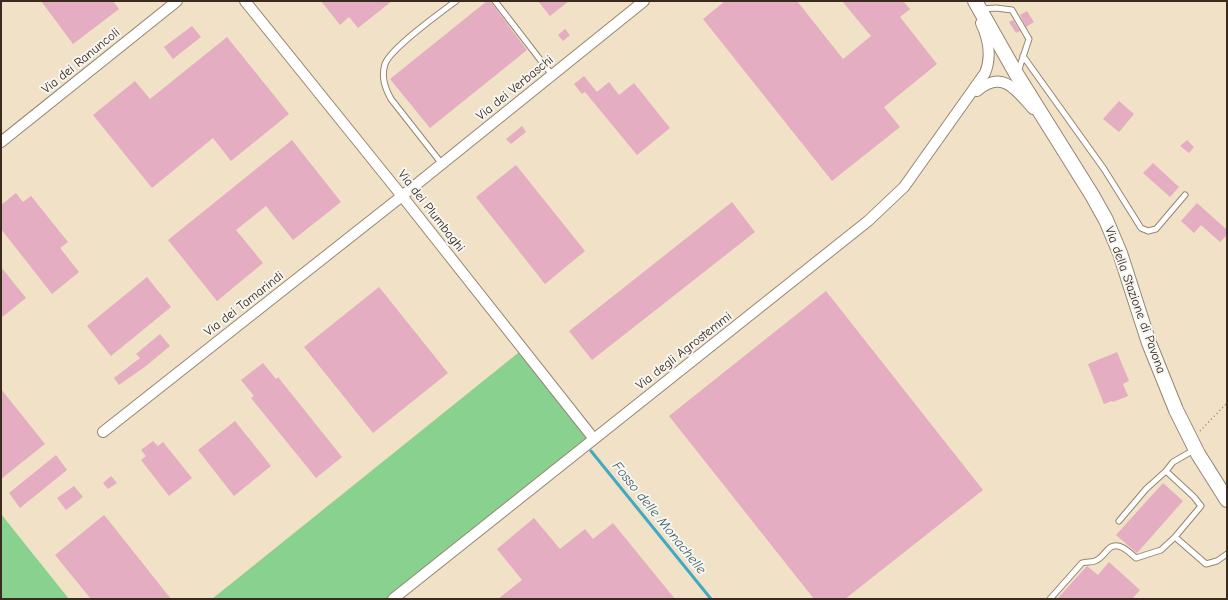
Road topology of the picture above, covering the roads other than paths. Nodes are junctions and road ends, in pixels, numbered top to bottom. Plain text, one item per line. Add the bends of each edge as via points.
1 (176, 1) edge
2 (245, 1) edge
3 (456, 1) edge
4 (495, 1) edge
5 (644, 1) edge
6 (975, 4) edge
7 (1023, 56) junction
8 (552, 75) junction
9 (1017, 75) junction
10 (967, 101) junction
11 (1050, 129) junction
12 (1, 142) edge
13 (442, 164) junction
14 (1185, 195) dead end
15 (402, 196) junction
16 (103, 432) dead end
17 (594, 439) junction
18 (1193, 445) junction
19 (1166, 470) junction
20 (1227, 500) edge
21 (1120, 521) dead end
22 (1175, 537) junction
23 (1227, 554) edge
24 (393, 599) edge
25 (1050, 599) edge

1 - 12 street, Via dei Ranuncoli
2 - 15 street, Via dei Plumbaghi
3 - 13 lane via 394,50 385,64 384,75 385,88 391,99
4 - 8 lane
5 - 8 street, Via dei Verbaschi
6 - 7 lane via 1012,10 1029,40
6 - 9 main road, Via della Stazione di Pavona
6 - 10 street, Via degli Agrostemmi via 985,32 989,54 985,73
7 - 9 lane
7 - 14 lane via 1104,170 1141,228 1148,231 1156,229
8 - 13 street, Via dei Verbaschi
9 - 11 main road, Via della Stazione di Pavona
10 - 11 street, Via degli Agrostemmi via 984,85 996,81 1004,82 1019,93
10 - 17 street, Via degli Agrostemmi via 904,187 868,221
11 - 18 main road, Via della Stazione di Pavona via 1092,195 1115,240 1156,361
13 - 15 street, Via dei Verbaschi
15 - 16 street, Via dei Tamarindi
15 - 17 street, Via dei Plumbaghi
17 - 24 street, Via degli Agrostemmi
18 - 19 lane
18 - 20 main road, Via della Stazione di Pavona
19 - 21 lane via 1146,489
19 - 22 lane via 1201,506
22 - 23 lane via 1206,564 1217,561
22 - 25 lane via 1161,550 1136,558 1123,548 1112,546 1096,561 1082,564

